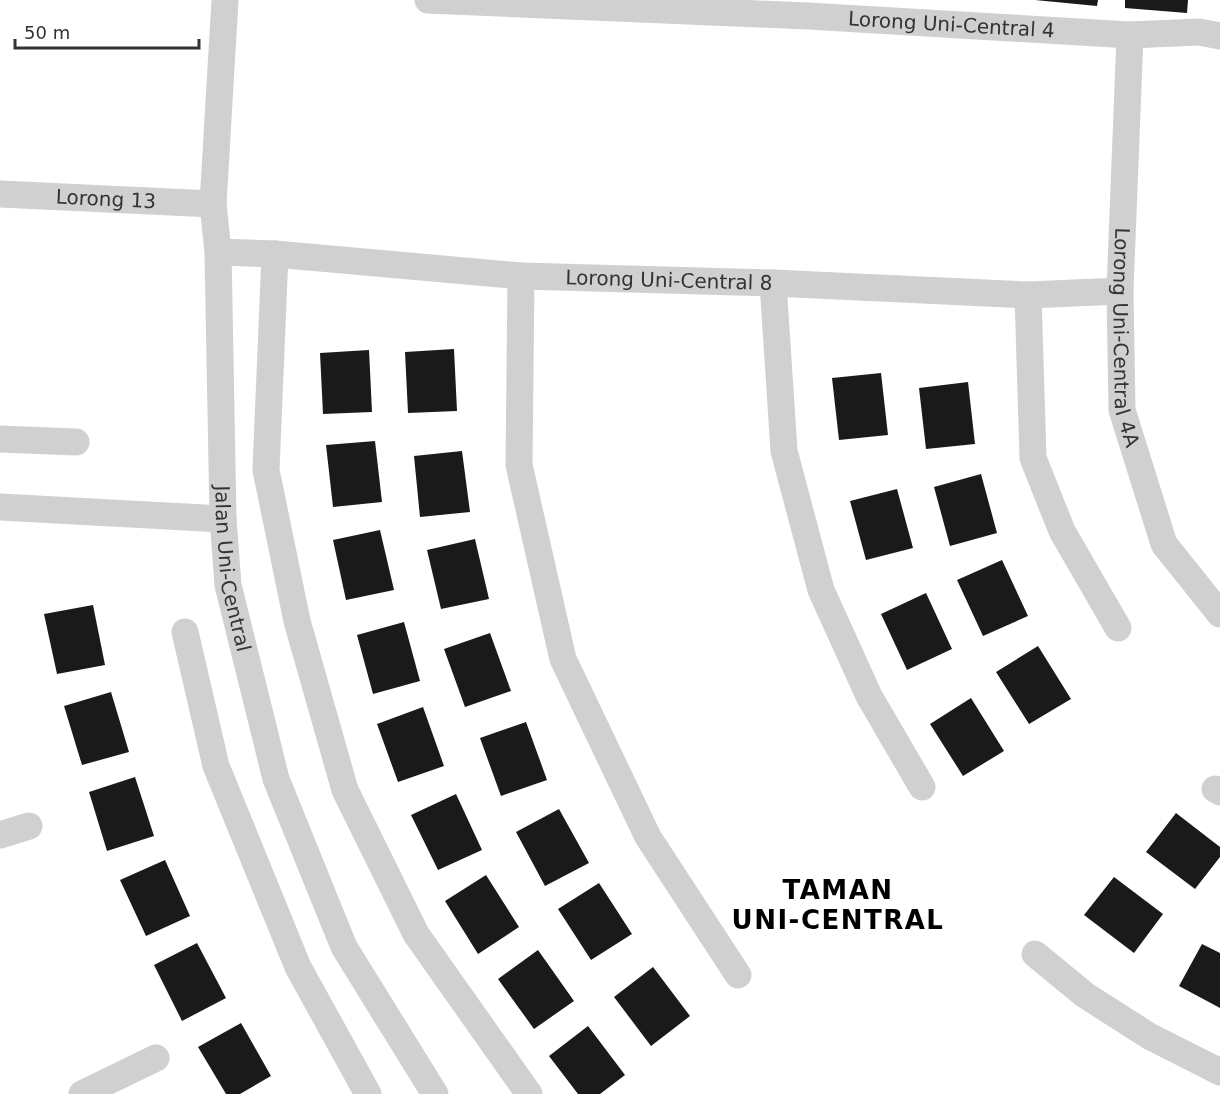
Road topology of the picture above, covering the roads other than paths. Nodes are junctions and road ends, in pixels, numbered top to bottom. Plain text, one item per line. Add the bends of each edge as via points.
1 (225, 0) edge
2 (428, 0) edge
3 (559, 3) edge
4 (808, 8) edge
5 (1130, 35) junction
6 (1220, 36) edge
7 (0, 194) edge
8 (213, 204) junction
9 (218, 252) junction
10 (275, 254) junction
11 (521, 276) junction
12 (773, 283) junction
13 (1119, 291) junction
14 (1028, 295) junction
15 (0, 439) edge
16 (76, 442) dead end
17 (0, 507) edge
18 (223, 519) junction
19 (1220, 614) edge
20 (1118, 628) dead end
21 (185, 632) dead end
22 (922, 787) dead end
23 (29, 826) dead end
24 (0, 835) edge
25 (1035, 954) dead end
26 (738, 975) dead end
27 (156, 1058) dead end
28 (1220, 1072) edge
29 (82, 1094) edge
30 (368, 1094) edge
31 (435, 1094) edge
32 (529, 1094) edge

1 - 8 street, Jalan Uni-Central
2 - 3 street, Lorong Uni-Central 4
3 - 4 street, Lorong Uni-Central 4
4 - 5 street, Lorong Uni-Central 4
5 - 6 street, Lorong Uni-Central 4 via 1199,32
5 - 13 street, Lorong Uni-Central 4A
7 - 8 street, Lorong 13
8 - 9 street, Jalan Uni-Central
9 - 10 street, Lorong Uni-Central 8
9 - 18 street, Jalan Uni-Central
10 - 11 street, Lorong Uni-Central 8
10 - 32 street via 266,470 297,621 345,790 416,934
11 - 12 street, Lorong Uni-Central 8
11 - 26 street via 519,465 563,659 648,837
12 - 14 street, Lorong Uni-Central 8
12 - 22 street via 784,451 821,590 869,696
13 - 14 street, Lorong Uni-Central 8
13 - 19 street, Lorong Uni-Central 4A via 1122,410 1164,544
14 - 20 street via 1033,458 1062,531
15 - 16 street
17 - 18 street
18 - 31 street, Jalan Uni-Central via 228,585 276,779 344,947
21 - 30 street via 216,766 298,967
23 - 24 street
25 - 28 street via 1085,995 1149,1036
27 - 29 street

